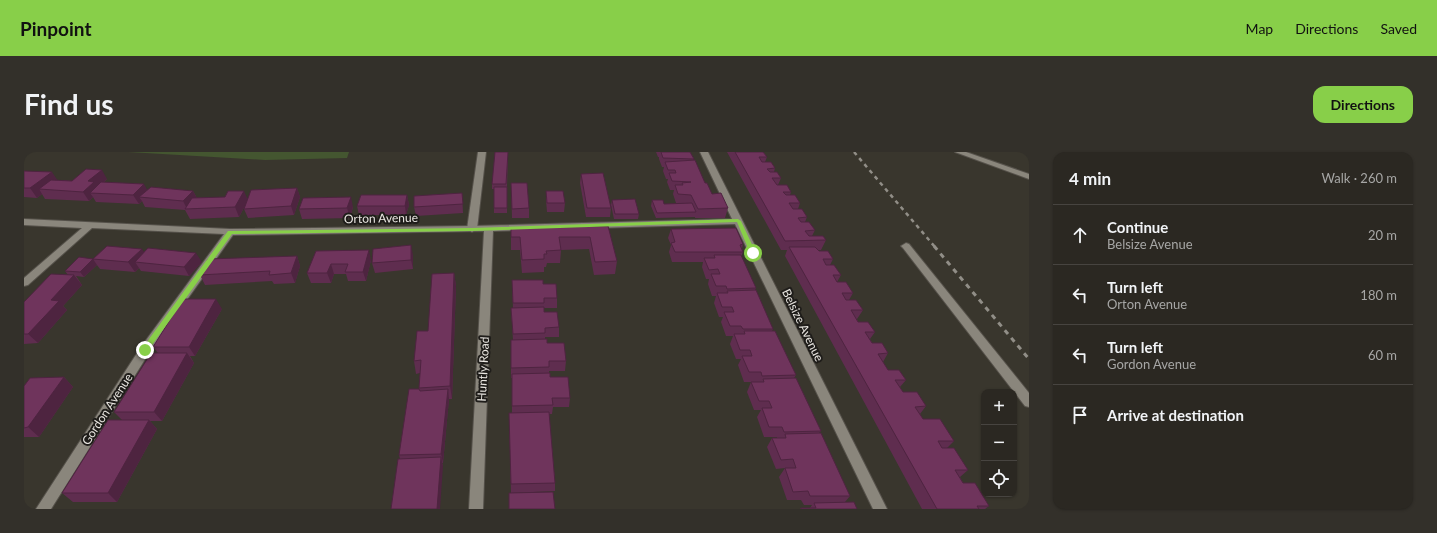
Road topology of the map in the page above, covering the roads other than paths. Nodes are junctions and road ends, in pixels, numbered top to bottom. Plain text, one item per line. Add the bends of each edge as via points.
1 (482, 152) edge
2 (704, 152) edge
3 (959, 152) edge
4 (1029, 178) edge
5 (738, 221) junction
6 (24, 222) edge
7 (89, 226) junction
8 (472, 229) junction
9 (489, 229) junction
10 (230, 232) junction
11 (906, 246) dead end
12 (24, 283) edge
13 (1029, 402) edge
14 (43, 509) edge
15 (476, 509) edge
16 (880, 509) edge

1 - 8 street
2 - 5 street, Belsize Avenue
3 - 4 street
5 - 9 street, Orton Avenue
5 - 16 street, Belsize Avenue
6 - 7 street, Orton Avenue
7 - 10 street, Orton Avenue
7 - 12 street
8 - 9 street, Orton Avenue
8 - 10 street, Orton Avenue
9 - 15 street, Huntly Road
10 - 14 street, Gordon Avenue via 145,350
11 - 13 street

